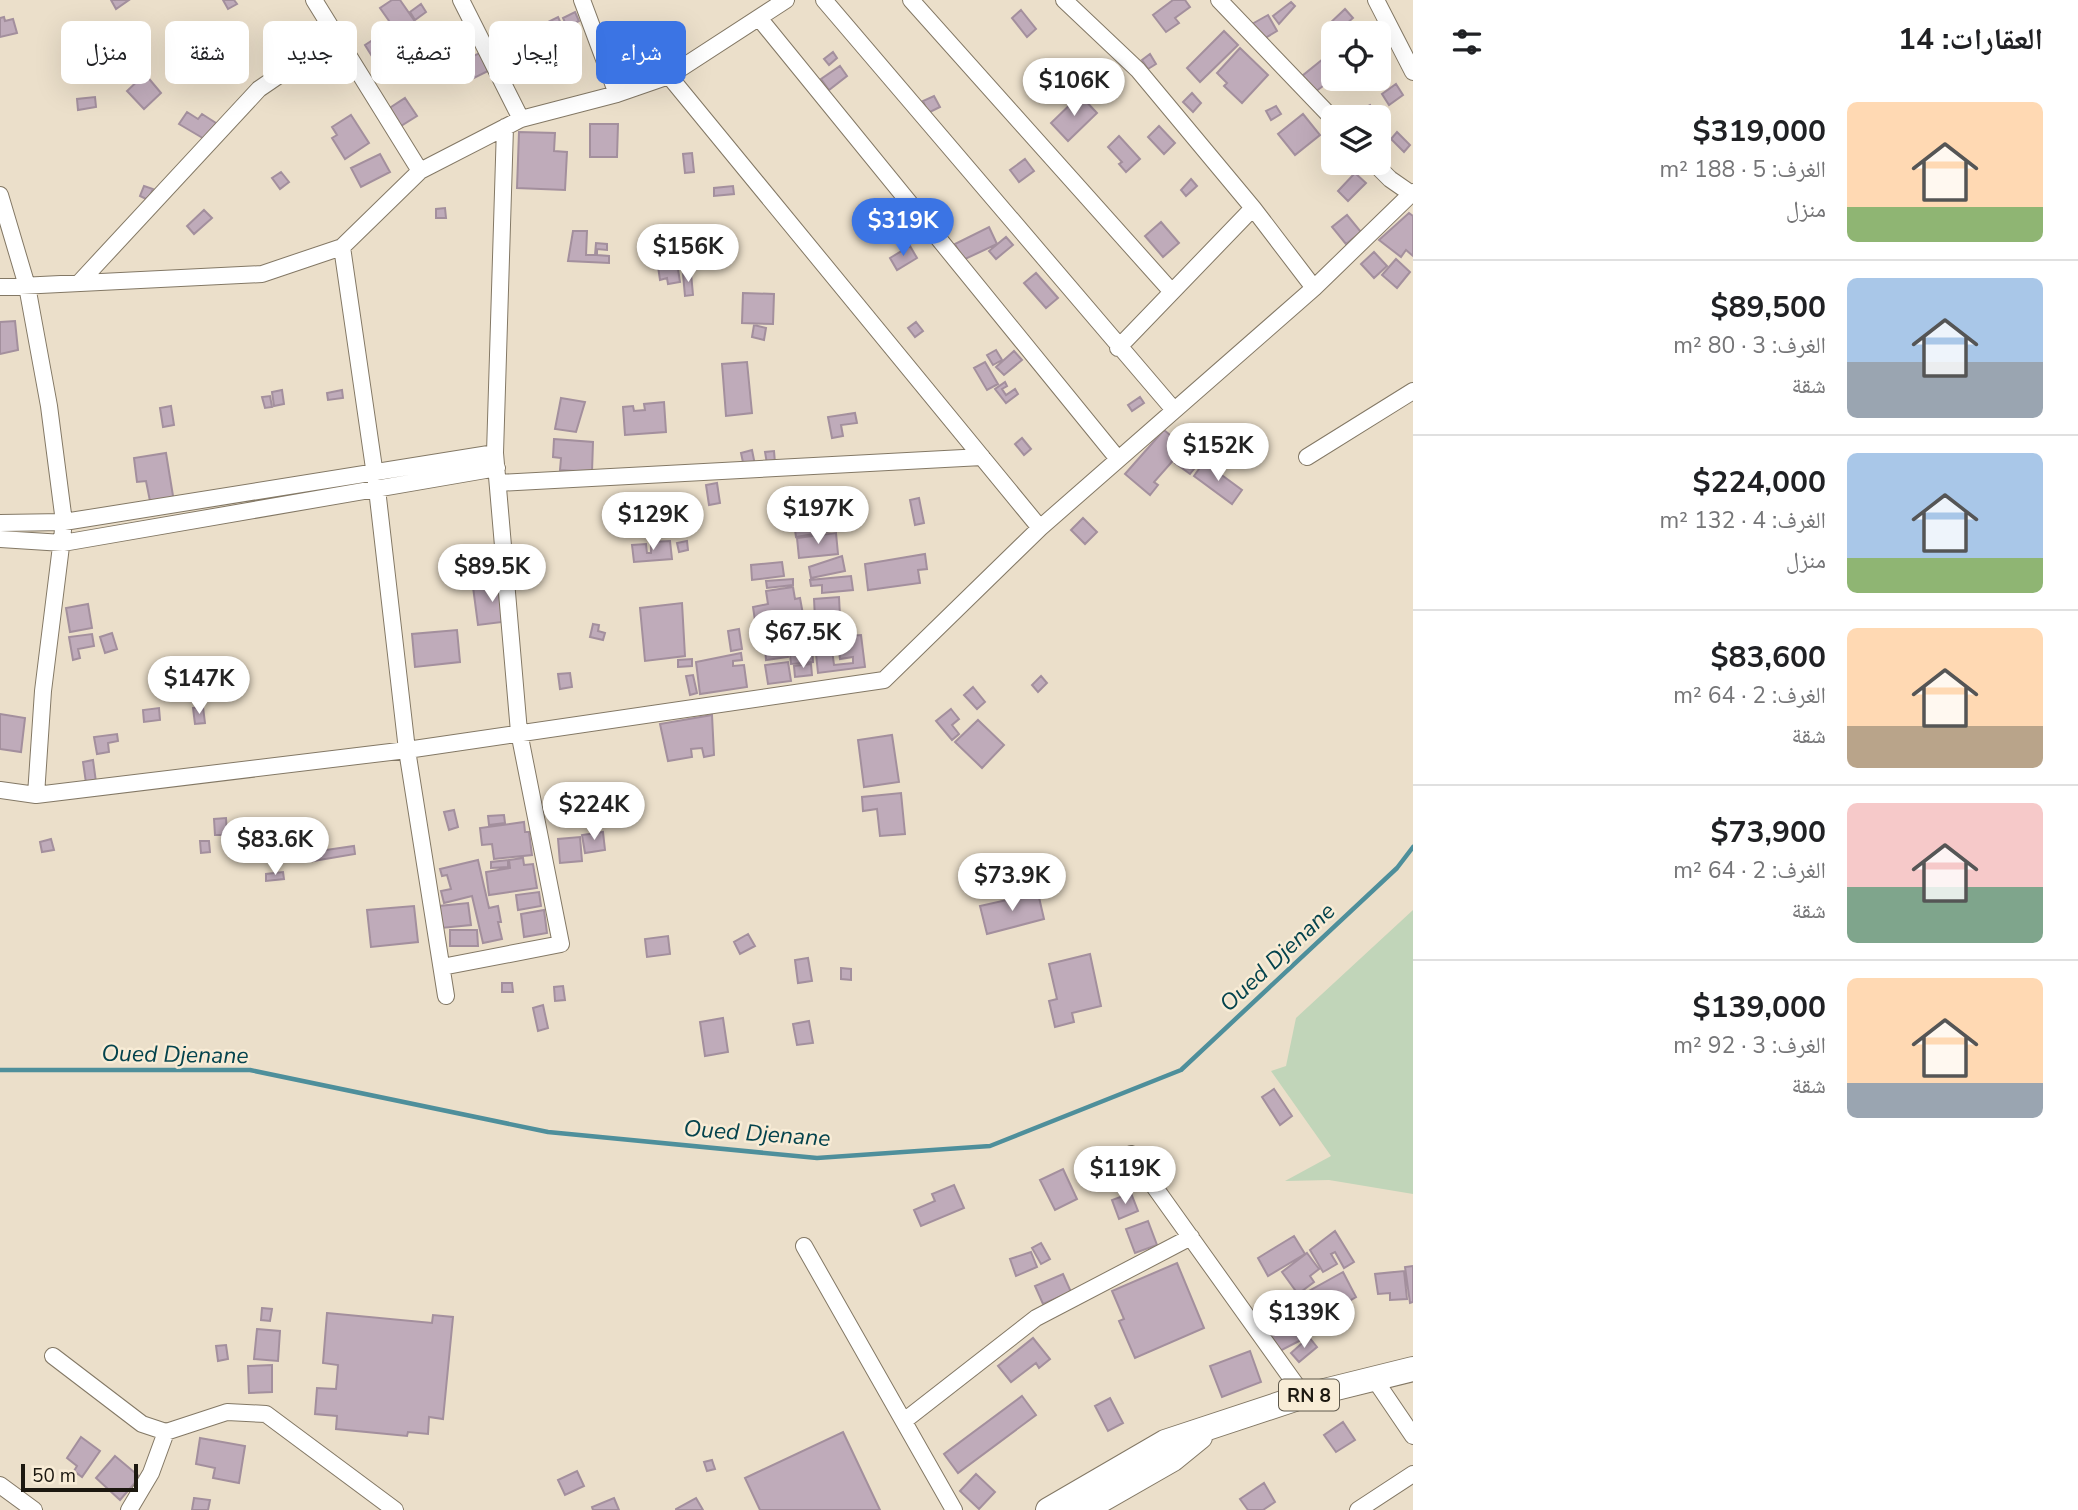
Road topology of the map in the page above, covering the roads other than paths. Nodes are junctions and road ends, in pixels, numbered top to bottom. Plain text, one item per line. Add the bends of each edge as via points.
1 (314, 0) edge
2 (461, 0) edge
3 (582, 0) edge
4 (786, 0) edge
5 (824, 0) edge
6 (911, 0) edge
7 (1064, 0) edge
8 (1219, 0) edge
9 (1376, 0) edge
10 (759, 18) junction
11 (326, 21) edge
12 (686, 65) edge
13 (357, 72) edge
14 (1413, 72) edge
15 (266, 84) edge
16 (646, 84) edge
17 (676, 84) edge
18 (617, 94) junction
19 (1321, 106) edge
20 (521, 119) junction
21 (505, 127) junction
22 (420, 171) junction
23 (1389, 175) edge
24 (1412, 194) edge
25 (0, 195) edge
26 (1253, 208) junction
27 (342, 247) junction
28 (79, 283) junction
29 (27, 286) junction
30 (0, 287) edge
31 (1314, 288) junction
32 (1172, 292) junction
33 (1118, 348) junction
34 (1413, 391) edge
35 (1174, 410) junction
36 (982, 457) junction
37 (1307, 457) dead end
38 (1118, 459) junction
39 (497, 468) junction
40 (376, 480) junction
41 (64, 522) junction
42 (0, 523) edge
43 (1040, 528) junction
44 (0, 539) edge
45 (63, 543) junction
46 (519, 732) junction
47 (407, 750) junction
48 (0, 790) edge
49 (36, 795) junction
50 (442, 967) junction
51 (446, 996) dead end
52 (1131, 1154) dead end
53 (1191, 1237) junction
54 (804, 1246) dead end
55 (53, 1356) dead end
56 (1413, 1369) edge
57 (1375, 1380) junction
58 (1304, 1396) junction
59 (904, 1422) junction
60 (1208, 1430) junction
61 (166, 1432) junction
62 (1413, 1436) edge
63 (1413, 1474) edge
64 (0, 1485) edge
65 (13, 1504) edge
66 (34, 1510) edge
67 (129, 1510) edge
68 (395, 1510) edge
69 (954, 1510) edge
70 (1048, 1510) edge
71 (1084, 1510) edge
72 (1358, 1510) edge

1 - 11 street
2 - 20 street
3 - 18 street
4 - 10 street
5 - 33 street
6 - 32 street
7 - 26 street via 1138,70
8 - 19 street
9 - 14 street
10 - 12 street
10 - 38 street
13 - 22 street
15 - 28 street
16 - 18 street
17 - 36 street
18 - 20 street
20 - 21 street
21 - 22 street
21 - 39 street
22 - 27 street
23 - 24 street
24 - 31 street
25 - 29 street
26 - 31 street
26 - 32 street
27 - 28 street via 262,274
27 - 40 street
28 - 29 street
29 - 30 street
29 - 41 street
31 - 35 street
32 - 33 street
33 - 35 street
34 - 37 street
35 - 38 street
36 - 39 street
36 - 43 street
38 - 43 street
39 - 40 street
39 - 46 street
40 - 41 street
40 - 45 street
40 - 47 street
41 - 42 street
41 - 45 street
43 - 46 street via 884,680
44 - 45 street
45 - 49 street via 43,691
46 - 47 street
46 - 50 street via 561,944
47 - 49 street
47 - 50 street
48 - 49 street
50 - 51 street
52 - 53 street
53 - 58 street
53 - 59 street via 1036,1318
54 - 59 street
55 - 61 street via 142,1424
56 - 57 main road, RN 8
57 - 58 main road, RN 8
57 - 62 street
58 - 60 main road, RN 8
59 - 69 street
60 - 70 main road, RN 8 via 1165,1442
60 - 71 main road, RN 8 via 1173,1459
61 - 67 street via 151,1473
61 - 68 street via 227,1412 266,1414
63 - 72 street
64 - 65 street
65 - 66 street

